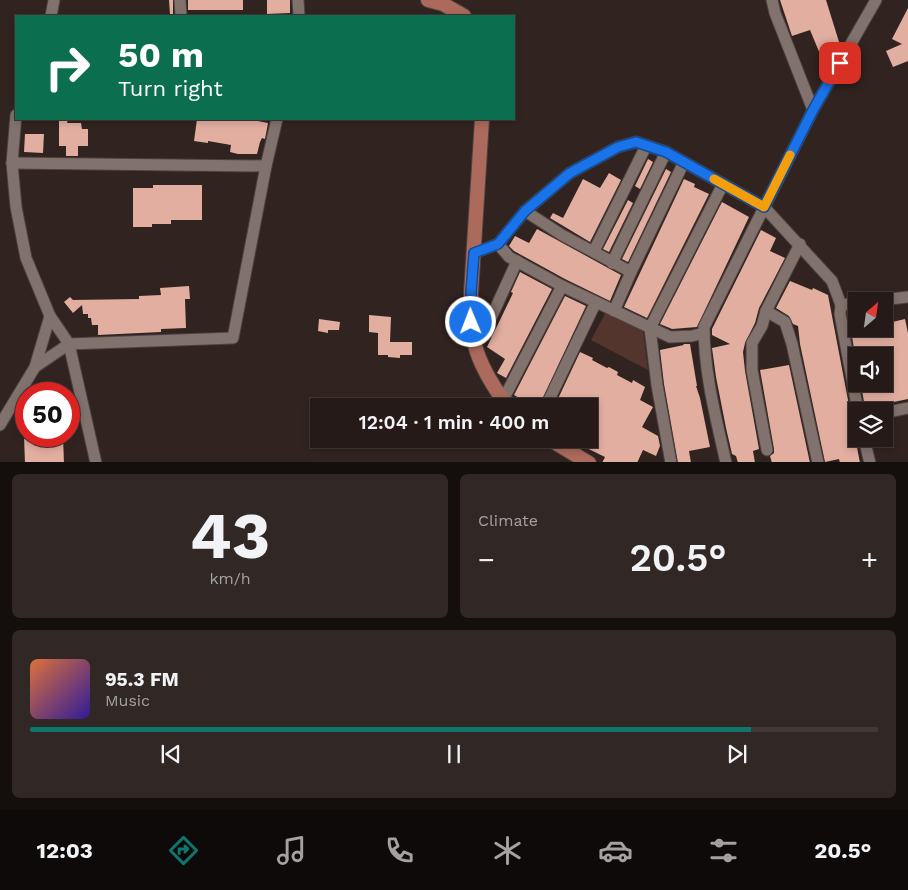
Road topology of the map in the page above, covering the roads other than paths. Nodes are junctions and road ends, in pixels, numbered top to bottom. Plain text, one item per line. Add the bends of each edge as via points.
1 (54, 0) edge
2 (180, 0) edge
3 (298, 0) edge
4 (428, 0) edge
5 (772, 0) edge
6 (876, 0) edge
7 (52, 15) edge
8 (181, 15) edge
9 (299, 15) edge
10 (462, 15) edge
11 (813, 110) junction
12 (16, 120) edge
13 (278, 120) edge
14 (482, 120) edge
15 (646, 146) junction
16 (666, 152) junction
17 (684, 162) junction
18 (12, 163) junction
19 (266, 166) junction
20 (723, 184) junction
21 (764, 207) junction
22 (525, 211) junction
23 (498, 244) junction
24 (800, 244) junction
25 (594, 252) junction
26 (474, 253) junction
27 (517, 261) junction
28 (612, 262) junction
29 (631, 272) junction
30 (562, 286) junction
31 (908, 297) edge
32 (893, 299) edge
33 (596, 302) junction
34 (848, 304) edge
35 (841, 305) junction
36 (614, 311) junction
37 (766, 311) junction
38 (50, 316) junction
39 (650, 328) junction
40 (704, 332) junction
41 (474, 342) junction
42 (69, 344) junction
43 (34, 367) junction
44 (502, 398) edge
45 (508, 398) edge
46 (550, 398) edge
47 (856, 402) edge
48 (908, 408) edge
49 (893, 411) edge
50 (0, 425) edge
51 (866, 447) edge
52 (565, 448) edge
53 (767, 450) dead end
54 (96, 462) edge
55 (589, 462) edge
56 (671, 462) edge
57 (726, 462) edge
58 (818, 462) edge
59 (870, 462) edge

1 - 7 street
2 - 8 street
3 - 9 street
4 - 10 main road
5 - 11 street
6 - 11 street
11 - 21 street
12 - 18 street
13 - 19 street
14 - 26 main road
15 - 16 street
15 - 22 street via 636,142 618,147 570,173
15 - 25 street
16 - 17 street
16 - 28 street
17 - 20 street
17 - 29 street
18 - 19 street
18 - 38 street via 26,258
19 - 42 street via 233,338
20 - 21 street
20 - 39 street
21 - 24 street
21 - 40 street
22 - 23 street
22 - 25 street
23 - 26 street
23 - 27 street
24 - 35 street via 832,281
24 - 37 street
25 - 28 street
26 - 41 main road via 471,293
27 - 30 street
27 - 41 street via 486,330
28 - 29 street
29 - 36 street
30 - 33 street
30 - 45 street
31 - 32 street
33 - 36 street
33 - 46 street
34 - 35 street
35 - 47 street
36 - 39 street
37 - 53 street via 752,343 752,370
37 - 58 street via 785,322
38 - 42 street
38 - 43 street
39 - 40 street via 670,337
39 - 56 street
40 - 57 street
41 - 44 main road via 490,383
42 - 43 street
42 - 54 street
43 - 50 street
48 - 49 street
51 - 59 street
52 - 55 main road

